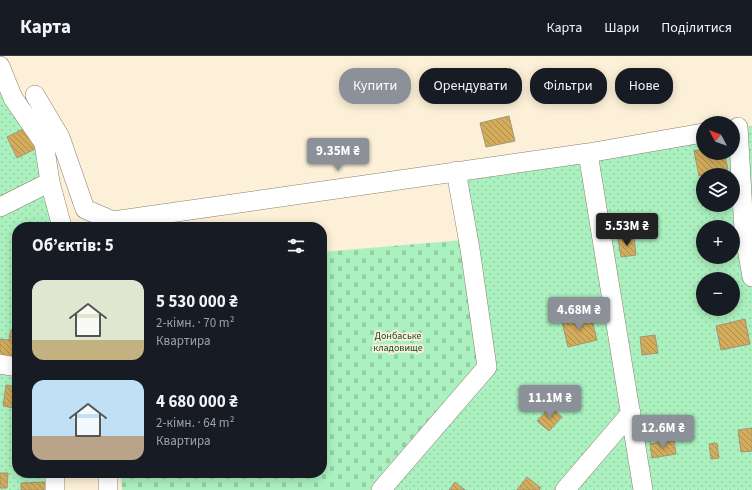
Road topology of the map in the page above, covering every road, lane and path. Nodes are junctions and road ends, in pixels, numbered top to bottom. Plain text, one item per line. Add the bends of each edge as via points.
1 (0, 66) edge
2 (36, 95) dead end
3 (741, 127) edge
4 (696, 134) edge
5 (588, 153) junction
6 (456, 171) junction
7 (50, 182) junction
8 (0, 207) edge
9 (61, 222) edge
10 (752, 277) edge
11 (0, 364) edge
12 (12, 366) edge
13 (631, 413) junction
14 (55, 478) edge
15 (108, 478) edge
16 (55, 490) edge
17 (108, 490) edge
18 (382, 490) edge
19 (565, 490) edge
20 (643, 490) edge

1 - 7 street via 13,98 44,143
2 - 6 street via 60,137 85,209 113,221
3 - 10 street via 744,230
4 - 5 street
5 - 6 street
5 - 13 street
6 - 18 street via 487,367
7 - 8 street
7 - 9 street
11 - 12 street
13 - 19 street
13 - 20 street
14 - 16 street
15 - 17 street

